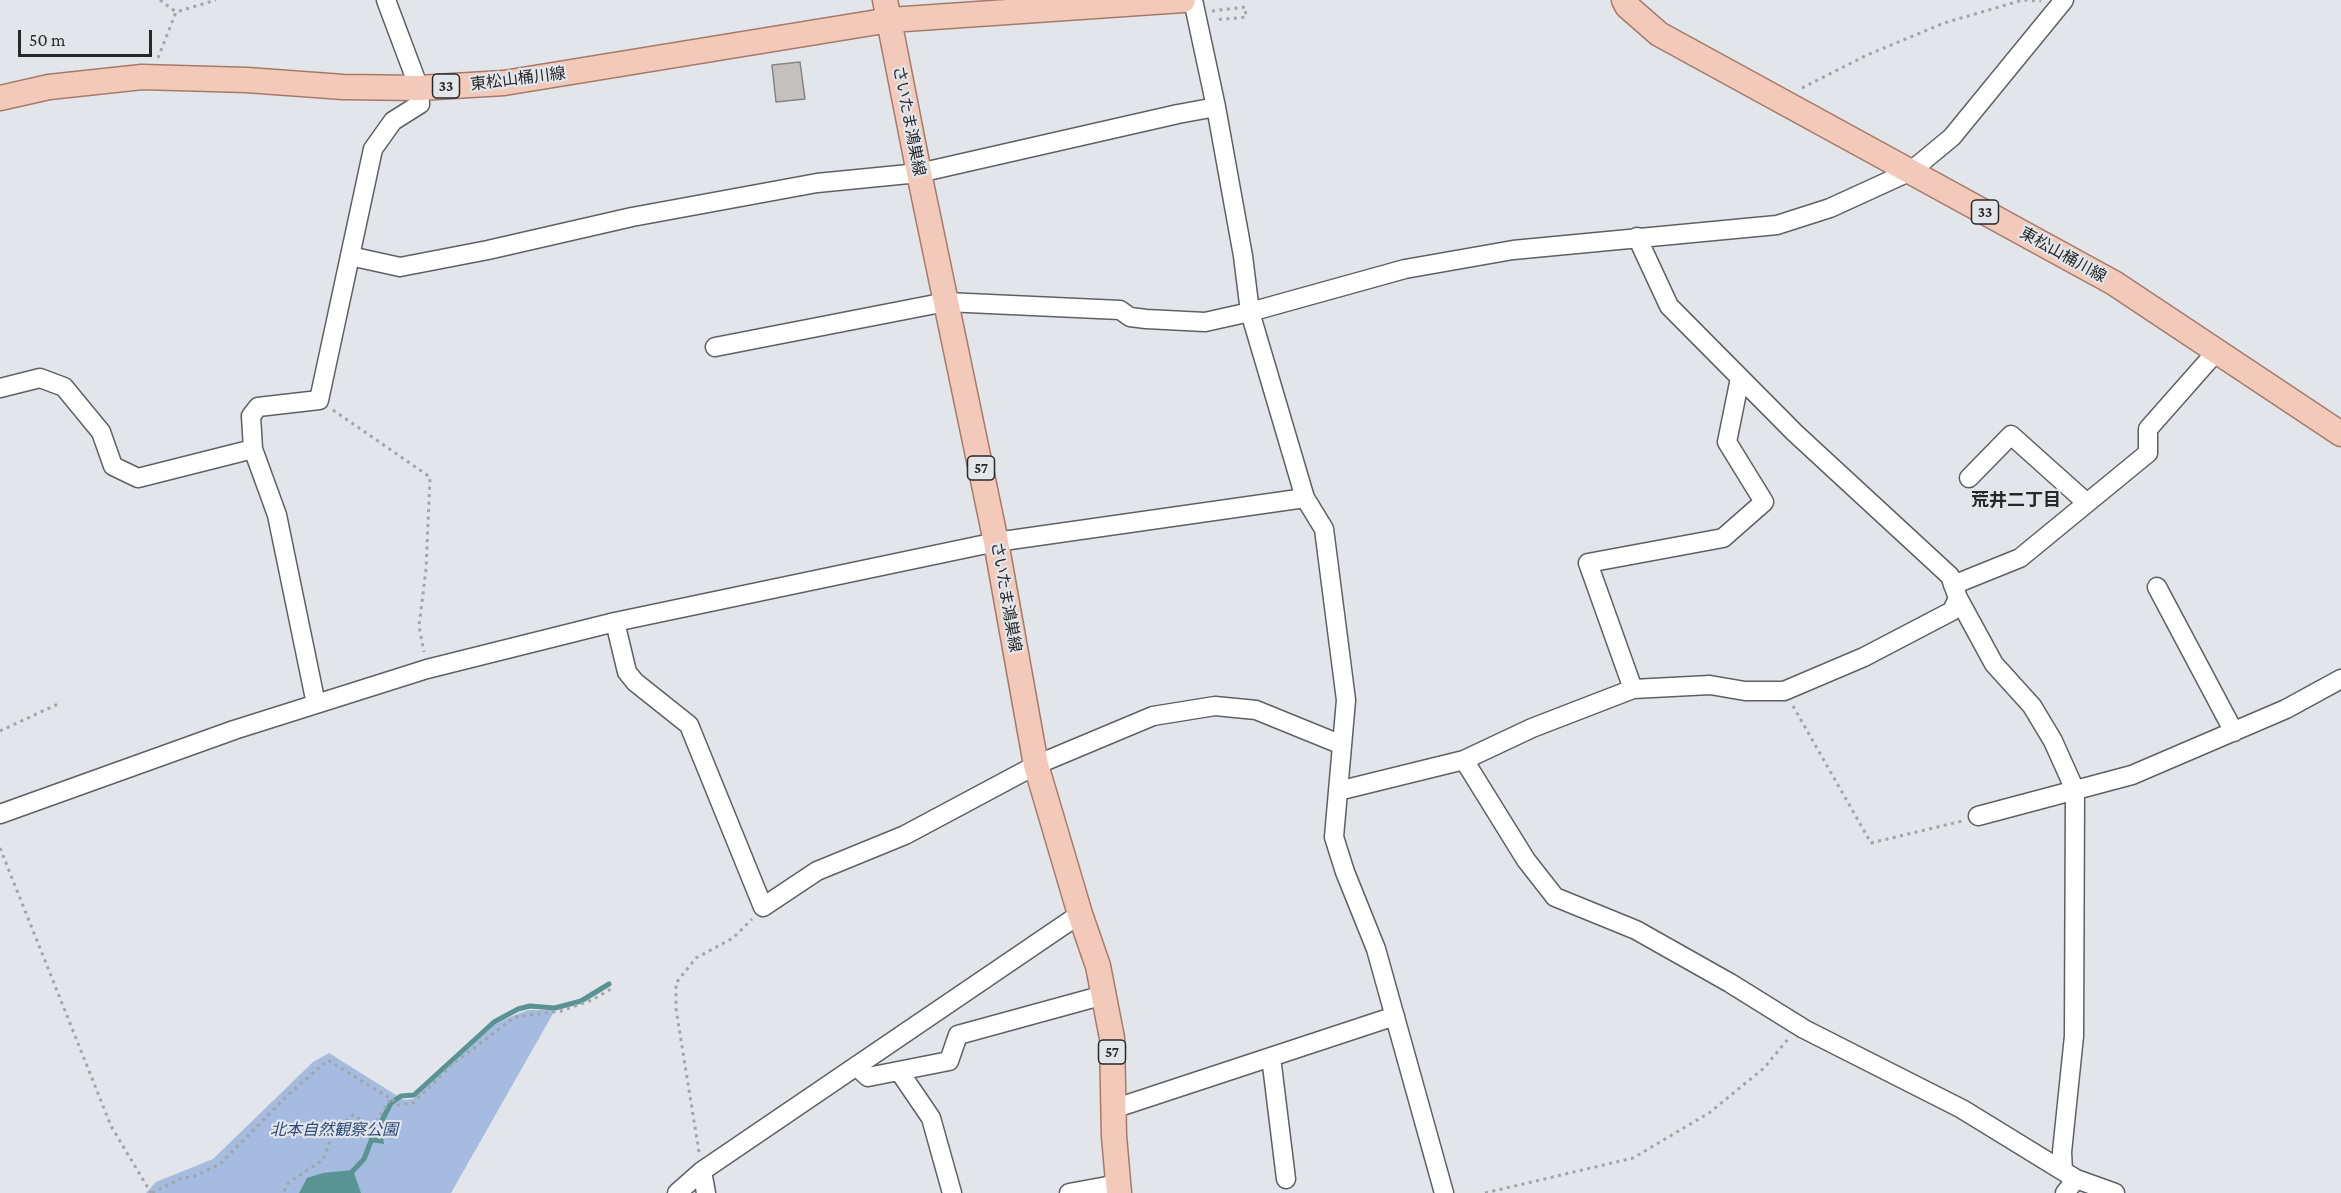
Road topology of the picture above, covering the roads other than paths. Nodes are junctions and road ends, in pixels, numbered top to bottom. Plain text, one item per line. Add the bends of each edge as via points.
1 (386, 0) edge
2 (959, 0) edge
3 (1183, 0) edge
4 (1193, 0) edge
5 (1624, 0) edge
6 (2063, 1) edge
7 (887, 10) edge
8 (419, 88) junction
9 (0, 98) edge
10 (1216, 107) junction
11 (1911, 171) junction
12 (919, 173) junction
13 (1637, 237) junction
14 (350, 256) junction
15 (946, 302) junction
16 (1250, 312) junction
17 (715, 347) dead end
18 (2216, 352) junction
19 (1740, 378) junction
20 (0, 388) edge
21 (2341, 434) edge
22 (253, 449) junction
23 (1969, 478) dead end
24 (1305, 498) junction
25 (2087, 503) junction
26 (996, 542) junction
27 (2157, 587) dead end
28 (1956, 592) junction
29 (615, 622) junction
30 (2341, 679) edge
31 (1634, 689) junction
32 (316, 704) junction
33 (2234, 732) junction
34 (1342, 745) junction
35 (1464, 760) junction
36 (1036, 765) junction
37 (2075, 790) junction
38 (1338, 791) junction
39 (0, 814) edge
40 (1978, 816) road end
41 (1080, 914) junction
42 (1093, 998) dead end
43 (1395, 1016) junction
44 (1271, 1057) junction
45 (856, 1066) junction
46 (900, 1071) junction
47 (1113, 1109) junction
48 (702, 1171) junction
49 (1286, 1179) dead end
50 (2068, 1181) edge
51 (1119, 1188) edge
52 (677, 1193) edge
53 (706, 1193) edge
54 (952, 1193) edge
55 (1069, 1193) edge
56 (1444, 1193) edge
57 (2115, 1193) edge

1 - 8 street
2 - 7 main road, 東松山桶川線 / 33
3 - 7 main road, 東松山桶川線 / 33
4 - 10 street via 1204,17
5 - 11 main road, 東松山桶川線 / 33 via 1659,34
6 - 11 street via 1952,137
7 - 8 main road, 東松山桶川線 / 33 via 504,83
7 - 12 main road, さいたま鴻巣線 / 57
8 - 9 main road, 東松山桶川線 / 33 via 156,78 49,87
8 - 14 street via 420,104 393,121 373,149
10 - 12 street
10 - 16 street
11 - 13 street via 1830,208 1777,225
11 - 18 main road, 東松山桶川線 / 33 via 2114,283
12 - 14 street via 817,183 632,217 400,267
12 - 15 main road, さいたま鴻巣線 / 57
13 - 16 street via 1513,250 1405,268
13 - 19 street via 1670,306
14 - 22 street via 319,400 258,406 251,416
15 - 16 street via 1120,310 1130,317 1205,322
15 - 17 street
15 - 26 main road, さいたま鴻巣線 / 57
16 - 24 street
18 - 21 main road, 東松山桶川線 / 33
18 - 25 street via 2148,429 2148,453
19 - 28 street via 1950,576
19 - 31 street via 1728,442 1764,502 1723,538 1588,563
20 - 22 street via 40,378 64,387 101,432 113,466 138,478
22 - 32 street via 277,514
23 - 25 street via 2011,435
24 - 26 street
24 - 34 street via 1324,529 1346,700
25 - 28 street via 2020,558
26 - 29 street
26 - 36 main road, さいたま鴻巣線 / 57
27 - 33 street
28 - 31 street via 1952,611 1864,657 1784,691 1745,691 1710,685
28 - 37 street via 1994,664 2032,706
29 - 32 street via 427,669
29 - 36 street via 627,672 688,726 763,907 817,871 905,835
30 - 33 street
31 - 35 street via 1532,728
32 - 39 street
33 - 37 street via 2132,775
34 - 36 street via 1256,710 1215,706 1153,716
34 - 38 street
35 - 38 street
35 - 50 street via 1526,860 1555,897 1636,930 1799,1026 1962,1109
36 - 41 main road, さいたま鴻巣線 / 57
37 - 40 street
37 - 50 street via 2074,1036 2062,1152
38 - 43 street via 1334,837 1376,949
41 - 45 street
41 - 47 main road, さいたま鴻巣線 / 57 via 1098,966 1112,1038
42 - 46 street via 958,1035 949,1061
43 - 44 street
43 - 56 street
44 - 47 street
44 - 49 street
45 - 46 street via 868,1077
45 - 48 street
46 - 54 street via 931,1118
47 - 51 main road, さいたま鴻巣線 / 57
48 - 52 street
48 - 53 street
50 - 57 street
51 - 55 street

